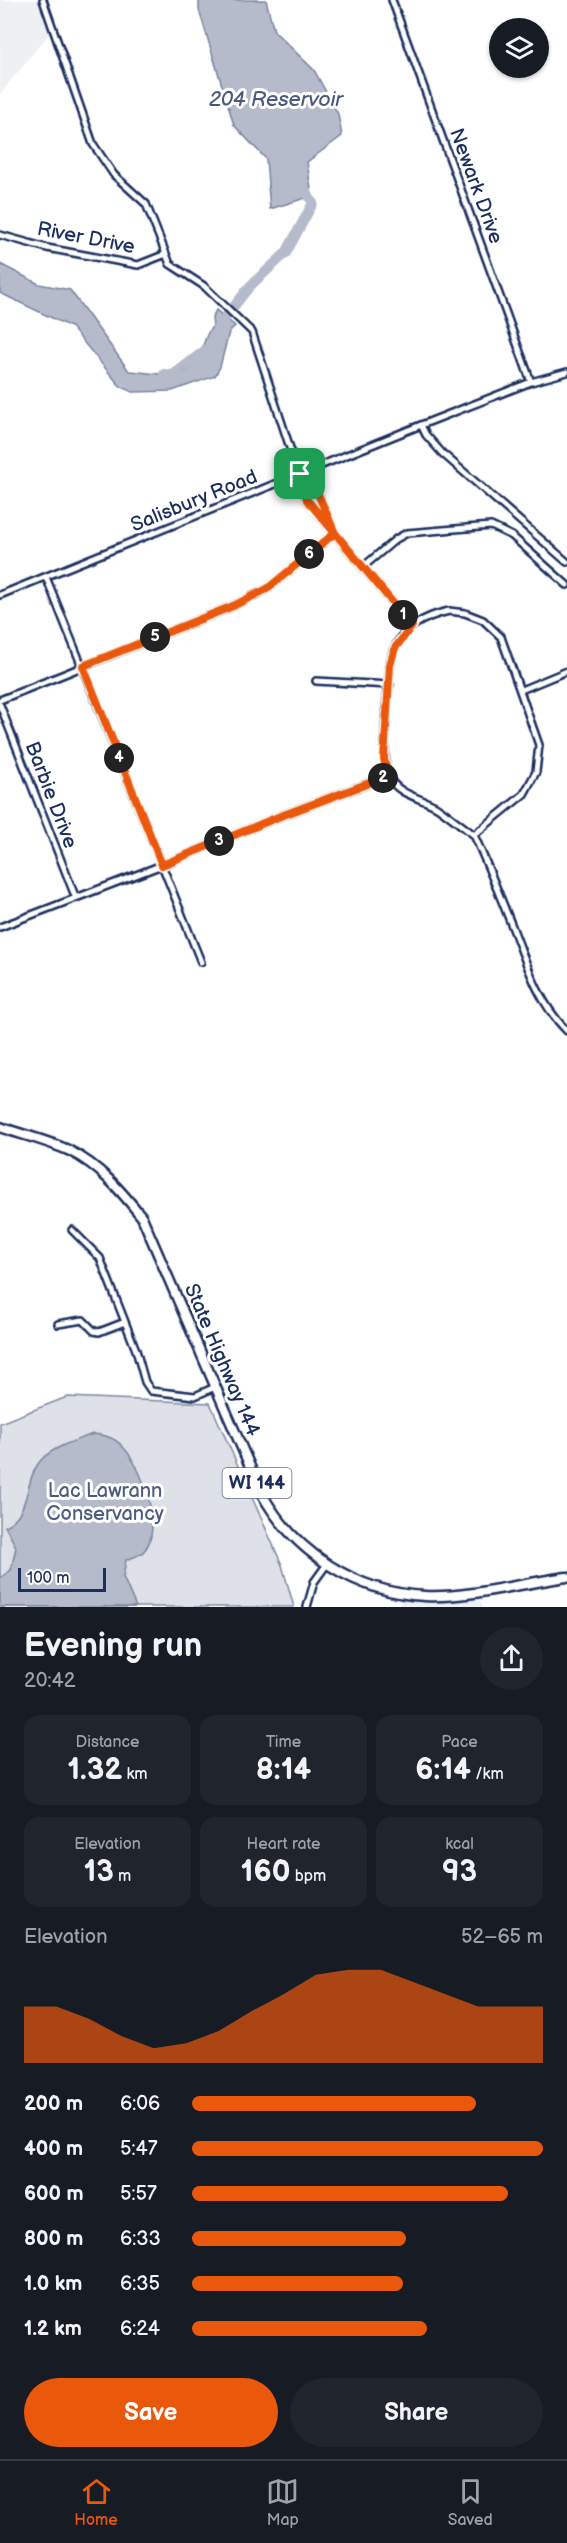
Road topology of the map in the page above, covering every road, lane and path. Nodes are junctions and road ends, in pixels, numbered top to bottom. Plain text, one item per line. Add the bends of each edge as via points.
1 (43, 0) edge
2 (392, 0) edge
3 (0, 235) edge
4 (166, 254) junction
5 (567, 372) edge
6 (531, 382) junction
7 (421, 425) junction
8 (300, 474) junction
9 (335, 533) junction
10 (567, 562) edge
11 (363, 567) junction
12 (46, 577) junction
13 (567, 585) edge
14 (0, 595) edge
15 (412, 626) junction
16 (83, 666) junction
17 (567, 671) edge
18 (316, 681) dead end
19 (390, 684) junction
20 (521, 690) junction
21 (0, 700) edge
22 (0, 705) edge
23 (388, 776) junction
24 (474, 836) junction
25 (162, 865) junction
26 (75, 896) junction
27 (0, 927) edge
28 (201, 962) dead end
29 (567, 1031) edge
30 (0, 1127) edge
31 (72, 1230) dead end
32 (125, 1323) junction
33 (58, 1324) dead end
34 (215, 1387) junction
35 (327, 1564) junction
36 (567, 1577) edge
37 (307, 1607) edge

1 - 4 street via 93,144 114,175 146,204
2 - 6 street, Newark Drive
3 - 4 street, River Drive via 138,266
4 - 8 street via 175,269 204,286 252,332
5 - 6 street, Salisbury Road
6 - 7 street, Salisbury Road
7 - 8 street, Salisbury Road
7 - 10 street via 442,453
8 - 9 street via 315,487
8 - 9 street via 307,500
8 - 12 street, Salisbury Road
9 - 11 street
9 - 16 street via 267,589
11 - 13 street via 407,533 491,526 512,536
11 - 15 street
12 - 14 street, Salisbury Road
12 - 16 street
15 - 19 street via 395,648
15 - 20 street via 429,616 448,612 483,620 501,637
16 - 21 street
16 - 25 street
17 - 20 street
18 - 19 street
19 - 23 street via 384,759
20 - 24 street via 539,745 536,772 524,794
22 - 26 street, Barbie Drive
23 - 24 street via 406,795 436,806
23 - 25 street
24 - 29 street via 536,988 551,1015
25 - 26 street
25 - 28 street
26 - 27 street
30 - 34 main road, State Highway 144 / WI 144 via 70,1151 122,1192 142,1217
31 - 32 street via 100,1258
32 - 33 street via 99,1332 83,1320
32 - 34 street via 151,1391 195,1396
34 - 35 main road, State Highway 144 / WI 144 via 267,1504 292,1535
35 - 36 main road, State Highway 144 / WI 144 via 376,1586 426,1596
35 - 37 street via 314,1582

